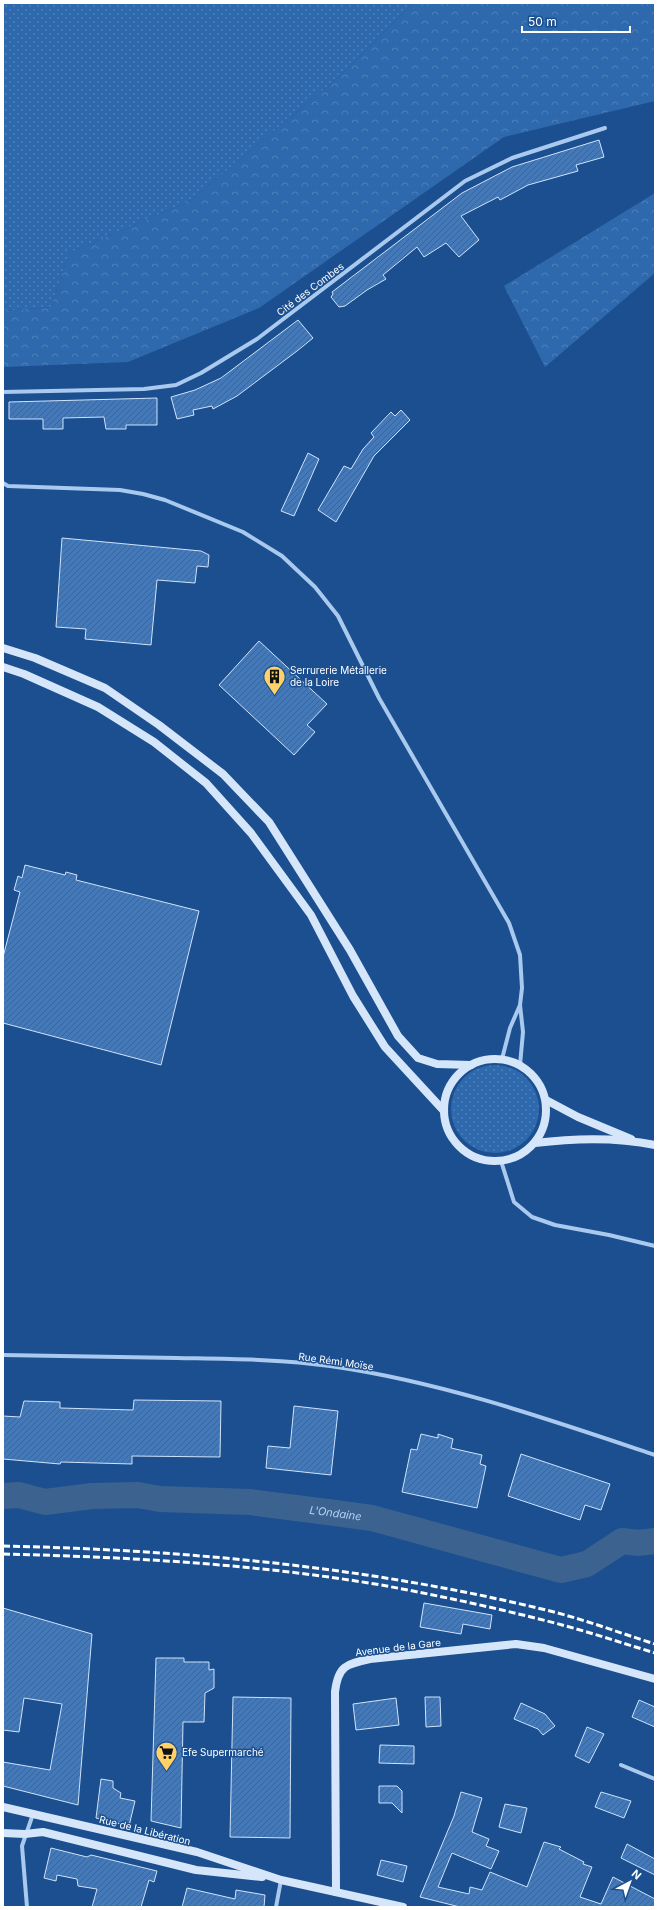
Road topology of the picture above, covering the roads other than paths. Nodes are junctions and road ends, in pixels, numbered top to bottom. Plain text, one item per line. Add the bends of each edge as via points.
1 (605, 128) dead end
2 (3, 392) edge
3 (3, 483) edge
4 (3, 648) edge
5 (3, 667) edge
6 (520, 1005) junction
7 (502, 1059) junction
8 (471, 1065) junction
9 (520, 1065) junction
10 (546, 1100) junction
11 (444, 1111) junction
12 (637, 1142) junction
13 (535, 1143) junction
14 (655, 1145) edge
15 (501, 1161) junction
16 (655, 1246) edge
17 (3, 1355) edge
18 (655, 1455) edge
19 (655, 1679) edge
20 (621, 1765) dead end
21 (655, 1779) edge
22 (3, 1808) edge
23 (33, 1813) junction
24 (3, 1833) edge
25 (25, 1834) junction
26 (281, 1880) junction
27 (336, 1892) junction
28 (27, 1907) edge
29 (276, 1907) edge
30 (403, 1907) edge

1 - 2 street, Cité des Combes via 512,158 465,181 257,339 176,385 144,389
3 - 6 street via 8,486 120,490 165,500 243,532 282,556 315,587 338,616 379,698 509,923 520,955
4 - 8 main road via 35,658 105,688 223,774 273,828 350,950 398,1036 418,1058 437,1064
5 - 11 main road via 98,707 154,742 206,783 251,833 311,914 353,996 384,1048
6 - 7 street via 510,1028
6 - 9 street via 523,1032
7 - 8 main road via 481,1061
7 - 9 main road
8 - 11 main road via 456,1077 447,1093
9 - 10 main road via 532,1074 541,1086
10 - 12 main road via 578,1117
10 - 13 main road via 543,1130
11 - 15 main road via 447,1128 456,1143 468,1154 484,1160
12 - 13 main road via 570,1139
12 - 14 main road
13 - 15 main road via 520,1155
15 - 16 street via 514,1202 532,1218
17 - 18 street, Rue Rémi Moïse via 260,1360 330,1366 462,1393
19 - 27 main road, Avenue de la Gare via 544,1648 516,1644 350,1663 341,1670 336,1679 335,1692
20 - 21 street
22 - 23 main road, Rue de la Libération
23 - 25 street
23 - 26 main road, Rue de la Libération via 197,1852
24 - 25 main road, Rue de la Libération
25 - 26 main road, Rue de la Libération via 44,1832 196,1870
25 - 28 street via 22,1846
26 - 27 main road, Rue de la Libération
26 - 29 street
27 - 30 main road, Rue de la Libération

